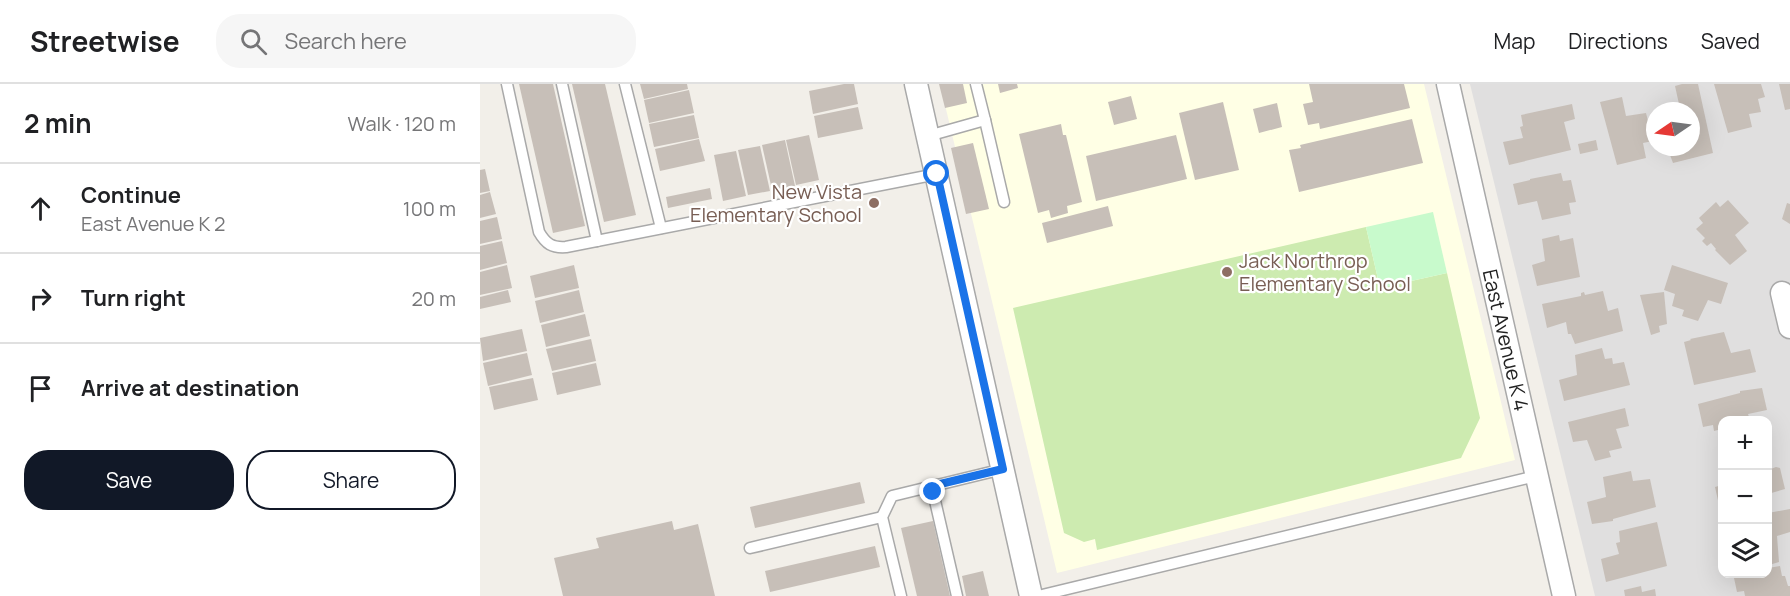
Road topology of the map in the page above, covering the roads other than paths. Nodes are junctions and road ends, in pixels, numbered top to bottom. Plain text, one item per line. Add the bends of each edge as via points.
1 (507, 84) edge
2 (561, 84) edge
3 (625, 84) edge
4 (916, 84) edge
5 (976, 84) edge
6 (1454, 85) edge
7 (985, 120) junction
8 (928, 136) junction
9 (937, 174) junction
10 (1004, 202) dead end
11 (661, 228) junction
12 (597, 241) junction
13 (1782, 293) dead end
14 (1790, 327) edge
15 (1003, 469) junction
16 (1536, 476) junction
17 (936, 485) junction
18 (882, 517) junction
19 (750, 548) dead end
20 (901, 596) edge
21 (957, 596) edge
22 (1031, 596) edge
23 (1038, 596) edge
24 (1564, 596) edge

1 - 12 lane via 539,232 554,248
2 - 12 lane
3 - 11 lane
4 - 8 street
5 - 7 lane
6 - 16 street, East Avenue K 4
7 - 8 lane
7 - 10 lane
8 - 9 street
9 - 11 lane
9 - 15 street
11 - 12 lane
13 - 14 street
15 - 17 lane
15 - 22 street
16 - 23 lane
16 - 24 street, East Avenue K 4
17 - 18 lane via 892,496
17 - 21 lane via 933,492
18 - 19 lane
18 - 20 lane

